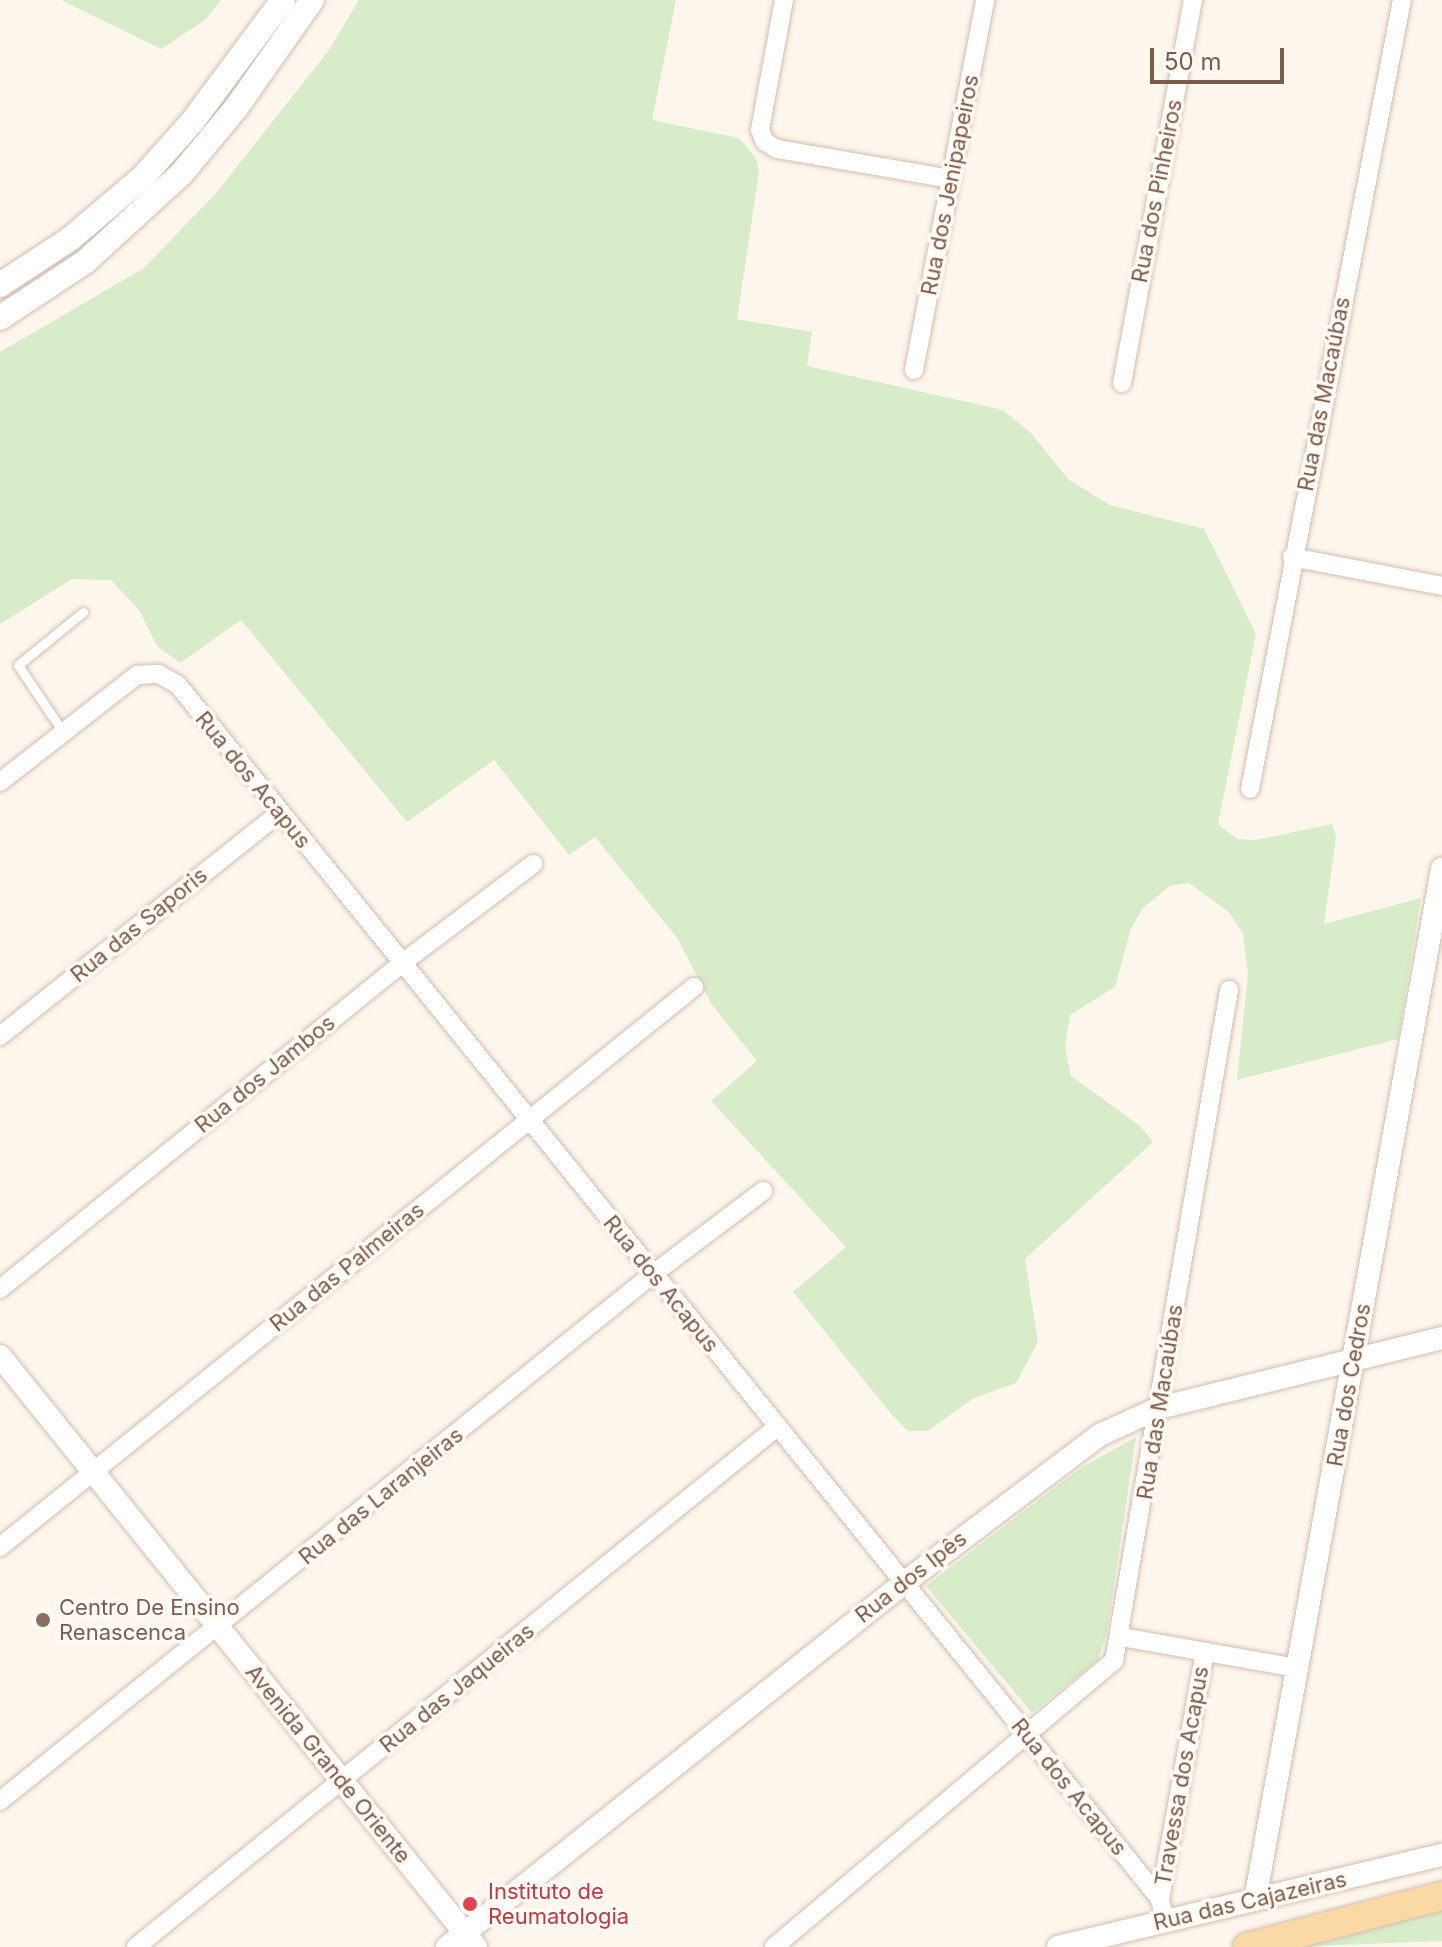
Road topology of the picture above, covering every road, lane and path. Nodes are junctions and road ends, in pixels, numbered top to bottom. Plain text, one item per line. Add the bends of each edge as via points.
1 (283, 0) edge
2 (312, 0) edge
3 (784, 0) edge
4 (985, 0) edge
5 (1193, 0) edge
6 (1402, 0) edge
7 (951, 179) junction
8 (0, 285) edge
9 (0, 318) edge
10 (914, 370) dead end
11 (1122, 383) dead end
12 (1292, 557) junction
13 (1442, 586) edge
14 (83, 612) dead end
15 (63, 732) junction
16 (0, 782) edge
17 (1250, 789) dead end
18 (279, 813) junction
19 (533, 864) dead end
20 (1442, 869) edge
21 (401, 964) junction
22 (694, 987) dead end
23 (1229, 990) dead end
24 (0, 1036) edge
25 (527, 1119) junction
26 (763, 1191) dead end
27 (653, 1274) junction
28 (0, 1289) edge
29 (1442, 1338) edge
30 (0, 1356) edge
31 (1353, 1359) junction
32 (1159, 1408) junction
33 (777, 1427) junction
34 (94, 1473) junction
35 (0, 1547) edge
36 (904, 1583) junction
37 (219, 1627) junction
38 (1121, 1637) junction
39 (1205, 1652) junction
40 (1297, 1668) junction
41 (1027, 1736) junction
42 (342, 1781) junction
43 (0, 1801) edge
44 (1442, 1855) edge
45 (1442, 1896) edge
46 (1255, 1900) junction
47 (1163, 1910) junction
48 (463, 1942) edge
49 (136, 1947) edge
50 (774, 1947) edge
51 (1058, 1947) edge
52 (1247, 1947) edge

1 - 8 main road via 192,122 143,177 70,239
2 - 9 main road via 236,108 182,173 85,262
3 - 7 street via 760,130 765,142 777,149
4 - 7 street, Rua dos Jenipapeiros
5 - 11 street, Rua dos Pinheiros
6 - 12 street, Rua das Macaúbas
7 - 10 street, Rua dos Jenipapeiros
12 - 13 street
12 - 17 street, Rua das Macaúbas
14 - 15 lane via 18,665
15 - 16 street
15 - 18 street, Rua dos Acapus via 137,675 159,674 178,685
18 - 21 street, Rua dos Acapus
18 - 24 street, Rua das Saporis
19 - 21 street, Rua dos Jambos
20 - 31 street, Rua dos Cedros
21 - 25 street, Rua dos Acapus
21 - 28 street, Rua dos Jambos
22 - 25 street, Rua das Palmeiras
23 - 32 street, Rua das Macaúbas
25 - 27 street, Rua dos Acapus
25 - 34 street, Rua das Palmeiras
26 - 27 street, Rua das Laranjeiras
27 - 33 street, Rua dos Acapus
27 - 37 street, Rua das Laranjeiras
29 - 31 street, Rua dos Ipês
30 - 34 street, Avenida Grande Oriente
31 - 32 street, Rua dos Ipês
31 - 40 street, Rua dos Cedros
32 - 36 street, Rua dos Ipês via 1100,1435 1059,1462
32 - 38 street, Rua das Macaúbas
33 - 36 street, Rua dos Acapus
33 - 42 street, Rua das Jaqueiras
34 - 35 street, Rua das Palmeiras
34 - 37 street, Avenida Grande Oriente
36 - 41 street, Rua dos Acapus
36 - 48 street, Rua dos Ipês
37 - 42 street, Avenida Grande Oriente
37 - 43 street, Rua das Laranjeiras
38 - 39 street
38 - 41 street, Rua das Macaúbas via 1114,1661 1103,1674
39 - 40 street
39 - 47 street, Travessa dos Acapus
40 - 46 street, Rua dos Cedros
41 - 47 street, Rua dos Acapus
41 - 50 street
42 - 48 street, Avenida Grande Oriente
42 - 49 street, Rua das Jaqueiras
44 - 46 street, Rua das Cajazeiras
45 - 52 main road
46 - 47 street, Rua das Cajazeiras
47 - 51 street, Rua das Cajazeiras

